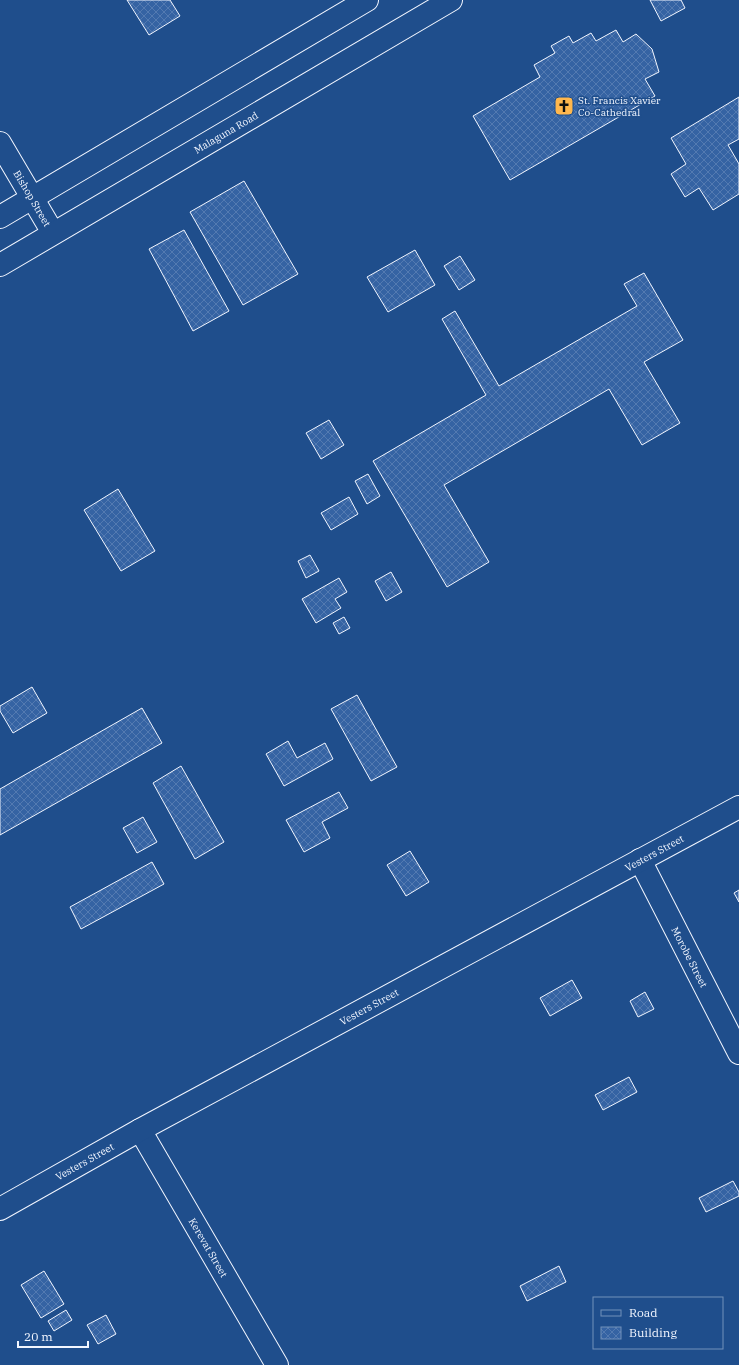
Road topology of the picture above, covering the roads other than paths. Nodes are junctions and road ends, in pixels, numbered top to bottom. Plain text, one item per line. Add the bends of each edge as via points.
1 (367, 0) edge
2 (451, 0) edge
3 (0, 143) edge
4 (33, 197) junction
5 (0, 217) edge
6 (53, 233) junction
7 (0, 264) edge
8 (739, 807) edge
9 (640, 860) junction
10 (739, 1053) edge
11 (140, 1130) junction
12 (0, 1209) edge
13 (276, 1365) edge

1 - 4 street
2 - 6 street, Malaguna Road
3 - 4 street, Bishop Street
4 - 5 street
4 - 6 street, Bishop Street
6 - 7 street, Malaguna Road
8 - 9 street, Vesters Street
9 - 10 street, Morobe Street
9 - 11 street, Vesters Street
11 - 12 street, Vesters Street
11 - 13 street, Kerevat Street

